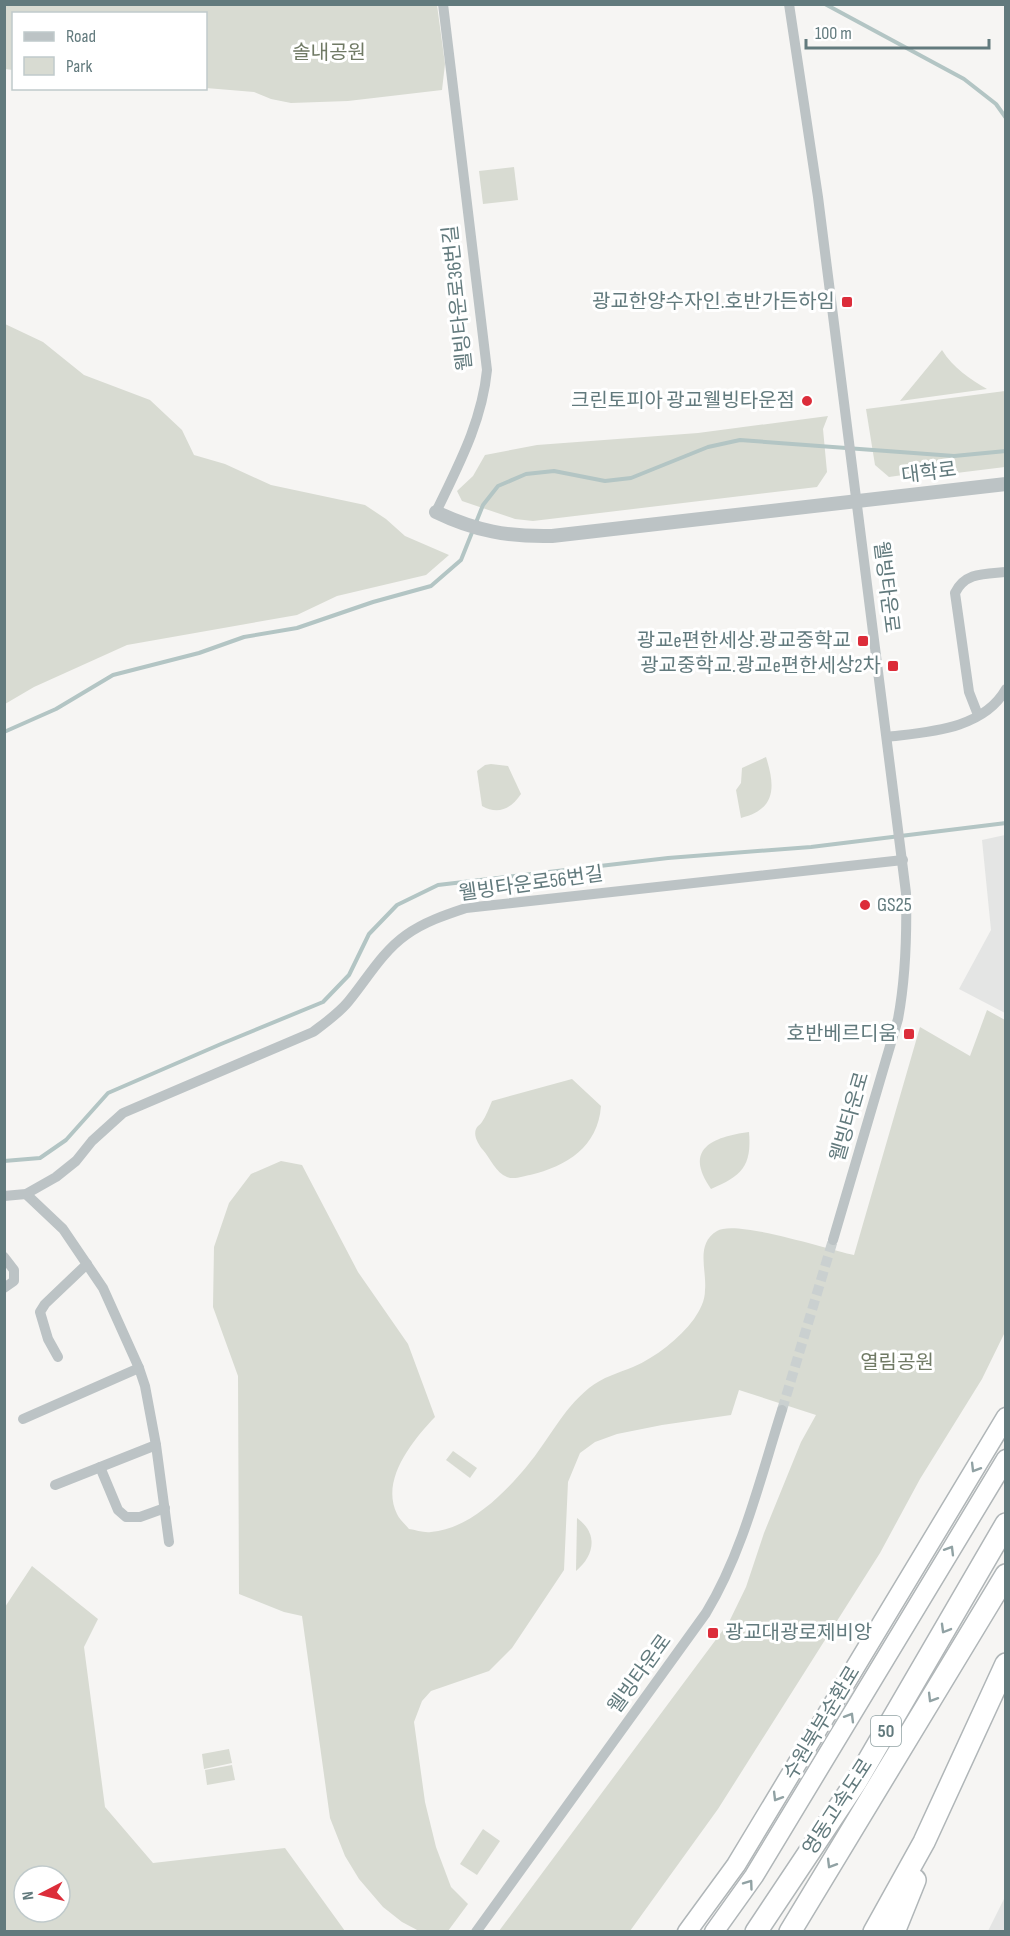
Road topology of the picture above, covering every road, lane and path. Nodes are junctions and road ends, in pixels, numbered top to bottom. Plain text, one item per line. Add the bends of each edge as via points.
1 (443, 4) edge
2 (789, 10) edge
3 (1005, 484) edge
4 (857, 501) junction
5 (436, 512) joint
6 (1005, 572) edge
7 (1005, 689) edge
8 (978, 715) junction
9 (887, 737) junction
10 (903, 860) junction
11 (26, 1194) junction
12 (4, 1196) edge
13 (833, 1240) tunnel mouth
14 (4, 1257) edge
15 (87, 1264) junction
16 (4, 1288) edge
17 (58, 1357) dead end
18 (139, 1368) junction
19 (782, 1410) tunnel mouth
20 (1005, 1417) edge
21 (23, 1419) dead end
22 (156, 1445) junction
23 (1005, 1459) edge
24 (100, 1467) junction
25 (55, 1485) dead end
26 (165, 1508) junction
27 (1005, 1524) edge
28 (169, 1542) dead end
29 (1005, 1575) edge
30 (1005, 1664) edge
31 (975, 1729) junction
32 (476, 1932) edge
33 (687, 1932) edge
34 (714, 1932) edge
35 (756, 1932) edge
36 (790, 1932) edge
37 (874, 1932) edge
38 (894, 1932) edge

1 - 5 street, 웰빙타운로36번길 via 487,370 471,438
2 - 4 street, 웰빙타운로 via 818,197
3 - 4 street, 대학로
4 - 5 street, 웰빙타운로36번길 via 524,537 491,532
4 - 9 street, 웰빙타운로
6 - 8 street via 969,576 955,593 969,692
7 - 8 street
8 - 9 street via 942,731
9 - 10 street, 웰빙타운로
10 - 11 street, 웰빙타운로56번길 via 466,908 432,920 405,935 379,961 347,1004 313,1032 123,1113 76,1161
10 - 13 street, 웰빙타운로 via 907,953 898,1019
11 - 12 street, 웰빙타운로56번길
11 - 15 street via 63,1229
14 - 16 street via 14,1270 14,1281
15 - 17 street via 39,1312
15 - 18 street via 103,1288
18 - 21 street
18 - 22 street
19 - 32 street, 웰빙타운로 via 742,1534 717,1595
20 -> 33 highway, 수원북부순환로 via 736,1865
22 - 24 street
22 - 26 street
34 -> 23 highway, 수원북부순환로 via 754,1876
24 - 25 street
24 - 26 street via 118,1510 126,1517
26 - 28 street
27 -> 35 highway, 영동고속도로 / 50 via 856,1782
29 -> 36 highway, 영동고속도로 / 50
30 - 31 highway
31 - 37 highway via 924,1842
31 - 38 highway

